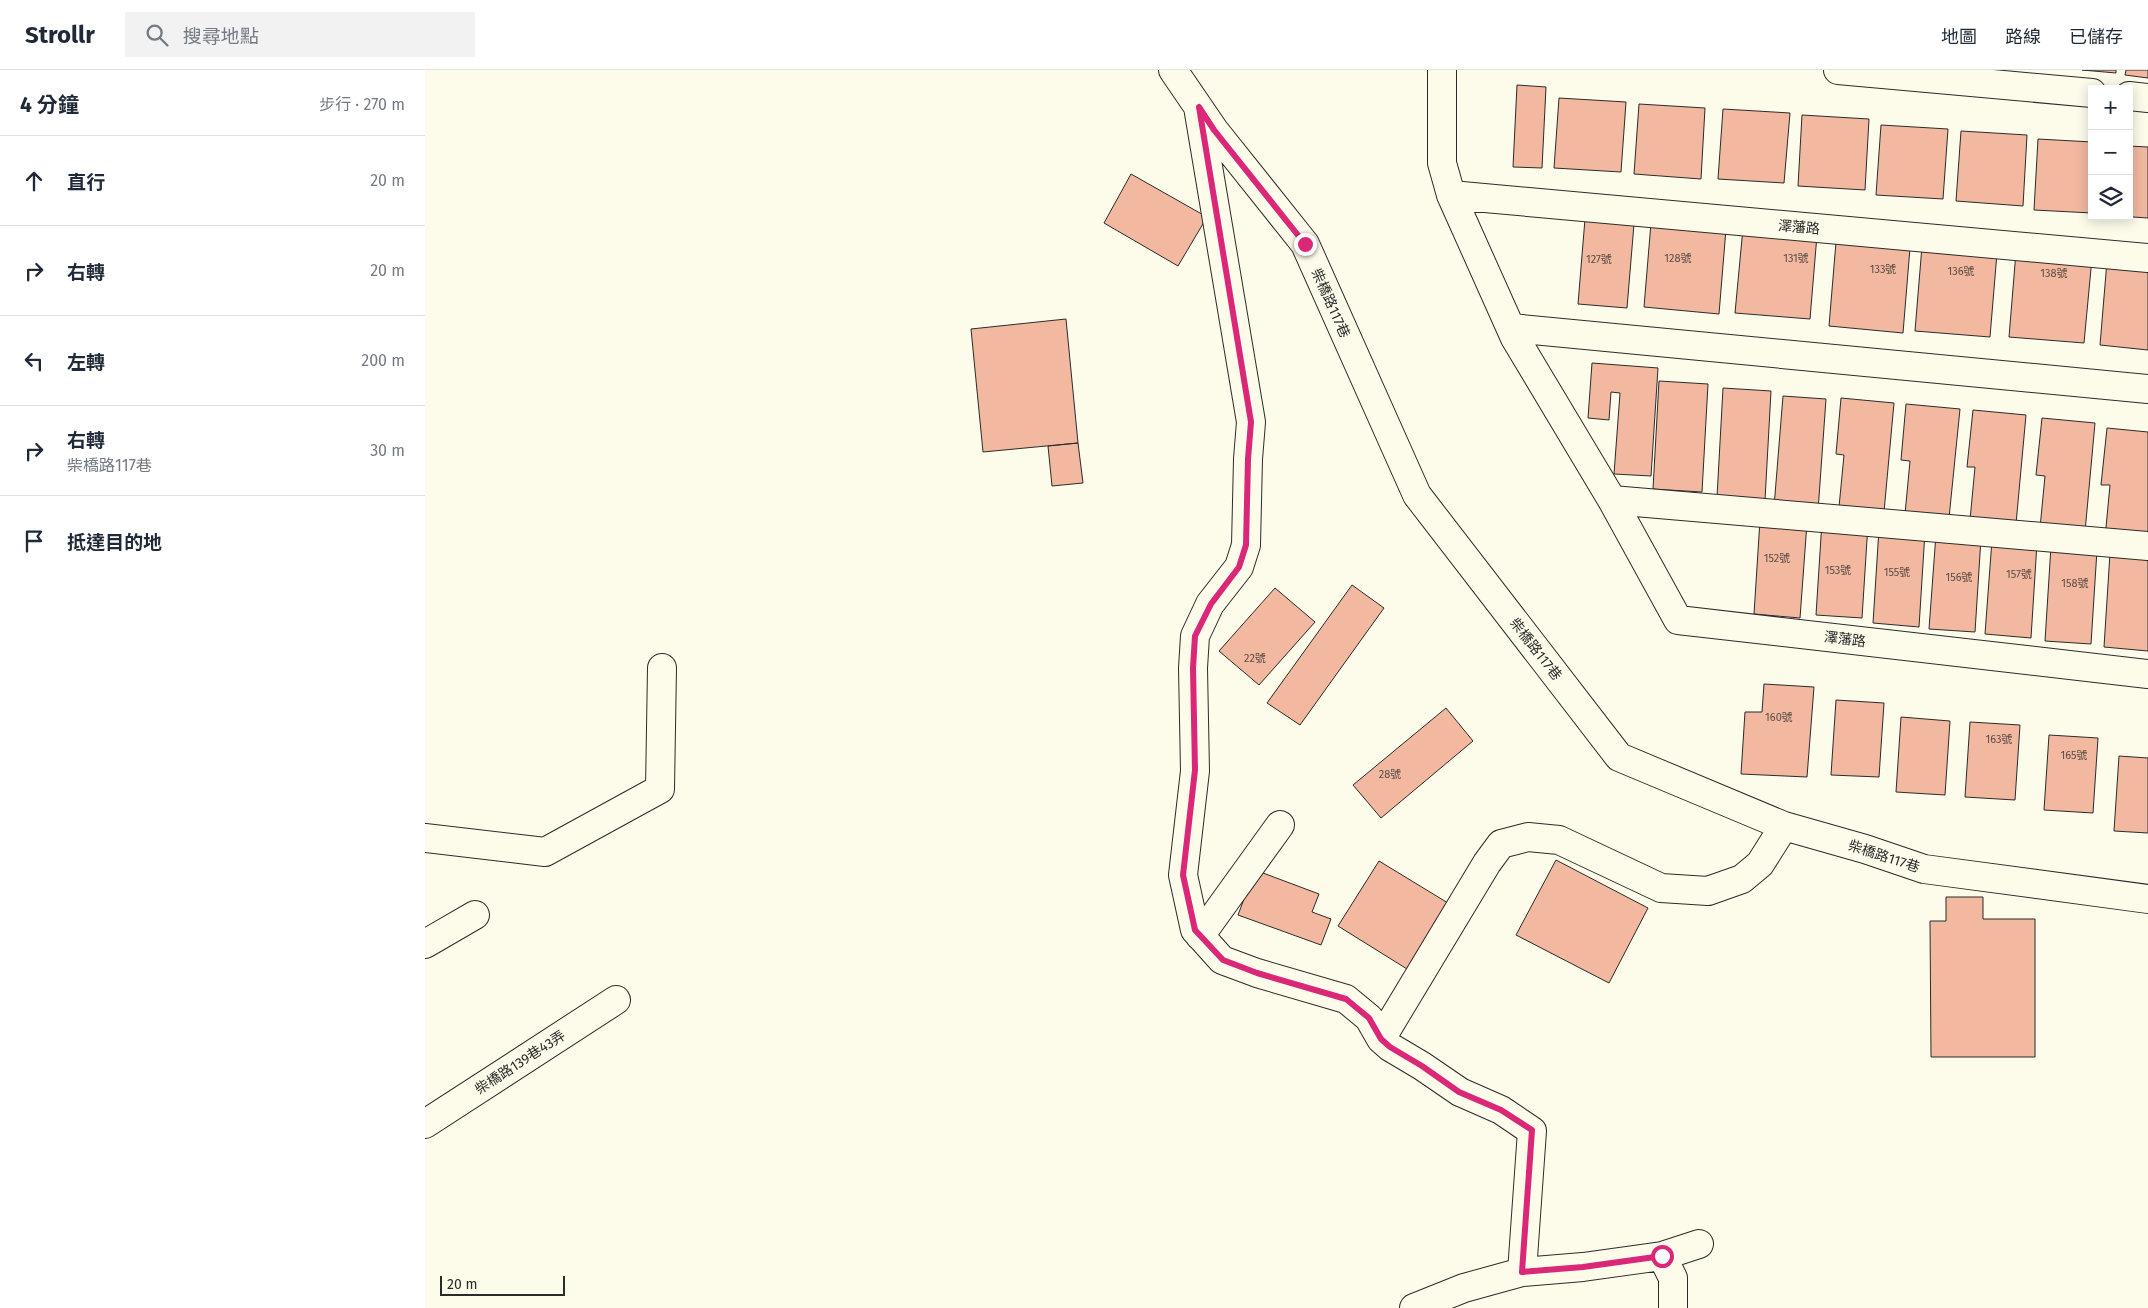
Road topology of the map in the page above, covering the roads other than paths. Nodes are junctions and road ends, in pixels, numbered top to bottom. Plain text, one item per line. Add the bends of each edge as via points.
1 (1173, 70) edge
2 (1442, 70) edge
3 (1838, 70) edge
4 (2088, 93) edge
5 (2133, 96) edge
6 (2148, 98) edge
7 (1199, 107) junction
8 (1451, 195) junction
9 (2148, 258) edge
10 (1511, 328) junction
11 (2148, 389) edge
12 (1612, 500) junction
13 (2148, 546) edge
14 (662, 668) dead end
15 (2148, 674) edge
16 (1280, 824) dead end
17 (1784, 826) junction
18 (425, 838) edge
19 (2148, 899) edge
20 (475, 914) dead end
21 (1200, 936) junction
22 (425, 944) edge
23 (616, 1000) dead end
24 (1381, 1039) junction
25 (425, 1124) edge
26 (1699, 1244) dead end
27 (1662, 1256) junction
28 (1522, 1272) junction
29 (1414, 1308) edge
30 (1673, 1308) edge

1 - 7 street, 柴橋路117巷
2 - 8 street, 澤藩路 via 1442,163
3 - 4 street
5 - 6 street
7 - 17 street, 柴橋路117巷 via 1305,244 1417,495 1619,757
7 - 21 street via 1251,422 1246,545 1239,567 1211,604 1195,636 1195,770 1183,875 1195,930
8 - 9 street, 澤藩路
8 - 10 street, 澤藩路
10 - 11 street
10 - 12 street, 澤藩路
12 - 13 street
12 - 15 street, 澤藩路 via 1678,620
14 - 18 street via 660,789 545,852
16 - 21 street
17 - 19 street, 柴橋路117巷 via 1923,869
17 - 24 street via 1760,864 1742,879 1708,891 1661,888 1559,840 1528,837 1501,844
20 - 22 street
21 - 24 street via 1223,960 1346,999 1369,1018
23 - 25 street, 柴橋路139巷43弄
24 - 28 street via 1459,1092 1501,1110 1532,1130
26 - 27 street
27 - 28 street
27 - 30 street via 1673,1278
28 - 29 street via 1464,1288

